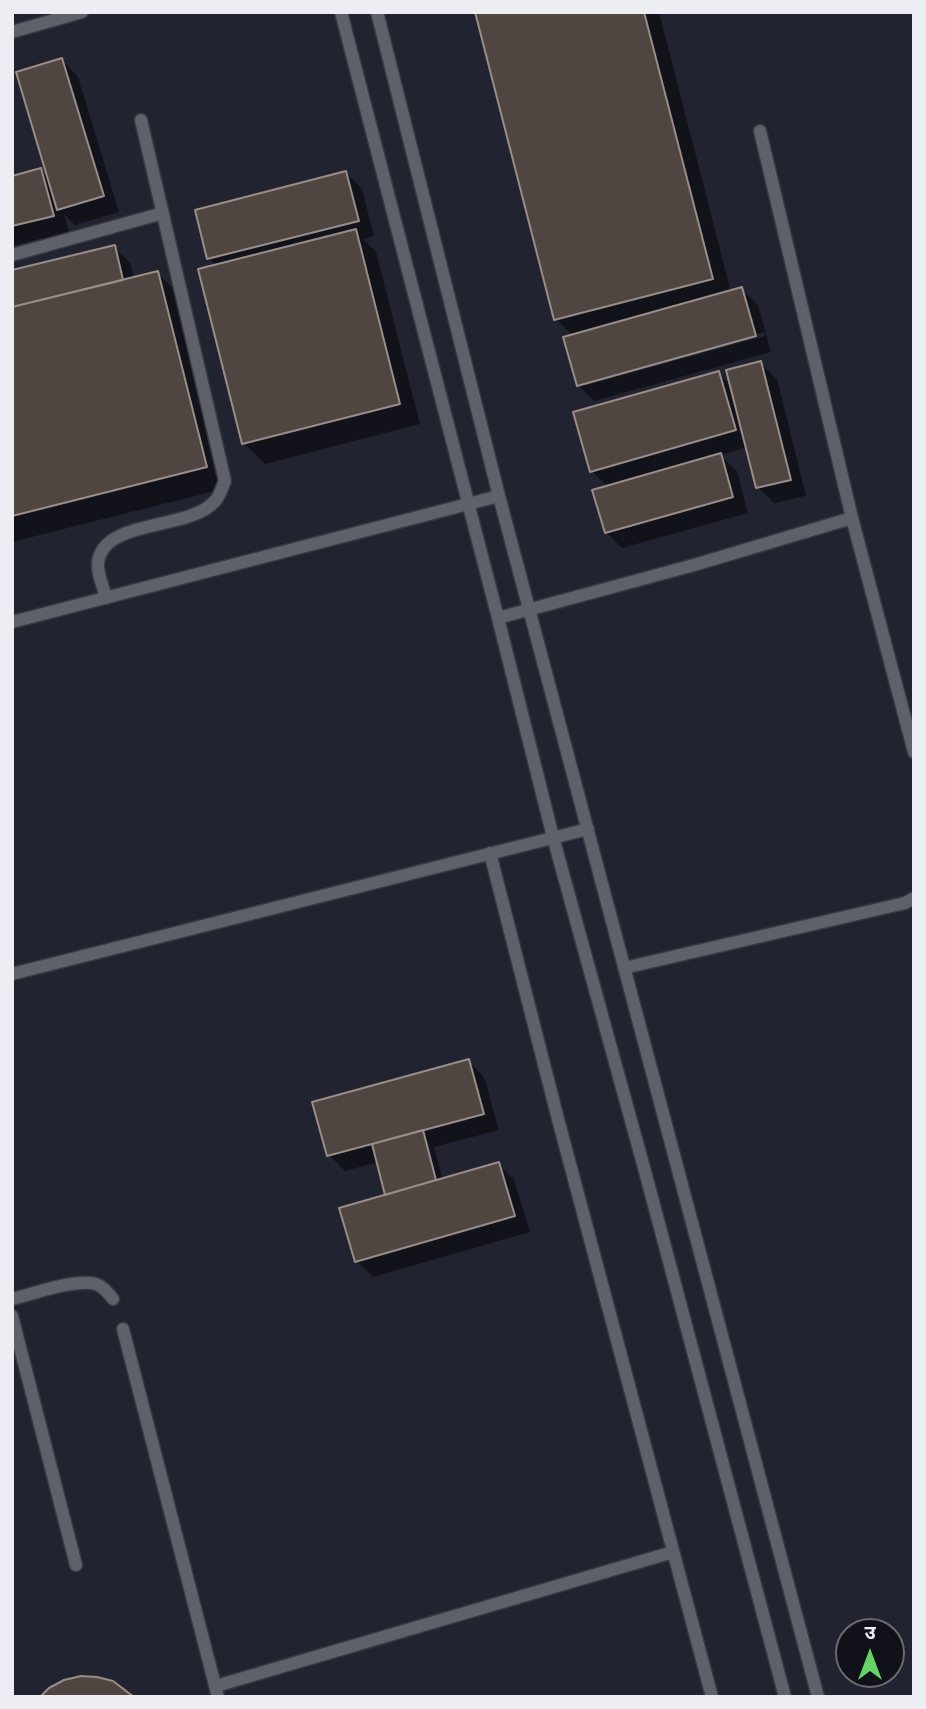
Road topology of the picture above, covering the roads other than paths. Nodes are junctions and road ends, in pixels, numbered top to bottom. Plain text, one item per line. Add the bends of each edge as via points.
1 (82, 12) edge
2 (341, 12) edge
3 (377, 12) edge
4 (12, 32) edge
5 (141, 120) dead end
6 (760, 131) dead end
7 (163, 213) junction
8 (12, 255) edge
9 (499, 496) junction
10 (468, 504) junction
11 (852, 519) junction
12 (106, 597) junction
13 (530, 610) junction
14 (498, 618) junction
15 (12, 622) edge
16 (914, 752) edge
17 (588, 829) junction
18 (553, 837) junction
19 (490, 853) junction
20 (914, 898) edge
21 (624, 968) junction
22 (12, 974) edge
23 (12, 1299) edge
24 (113, 1299) dead end
25 (12, 1316) edge
26 (123, 1329) dead end
27 (673, 1552) junction
28 (76, 1564) dead end
29 (217, 1692) edge
30 (712, 1697) edge
31 (785, 1697) edge
32 (818, 1697) edge

1 - 4 lane
2 - 10 lane
3 - 9 lane
5 - 7 lane
6 - 11 lane
7 - 8 lane
7 - 12 lane via 225,481 216,500 201,512 108,544 99,556 98,569
9 - 10 lane
9 - 13 lane
10 - 12 lane
10 - 14 lane
11 - 13 lane
11 - 16 lane
12 - 15 lane
13 - 14 lane
13 - 17 lane
14 - 18 lane
17 - 18 lane
17 - 21 lane
18 - 19 lane
18 - 31 lane
19 - 22 lane
19 - 27 lane
20 - 21 lane
21 - 32 lane
23 - 24 lane via 82,1283 97,1284
25 - 28 lane
26 - 29 lane
27 - 29 lane
27 - 30 lane

